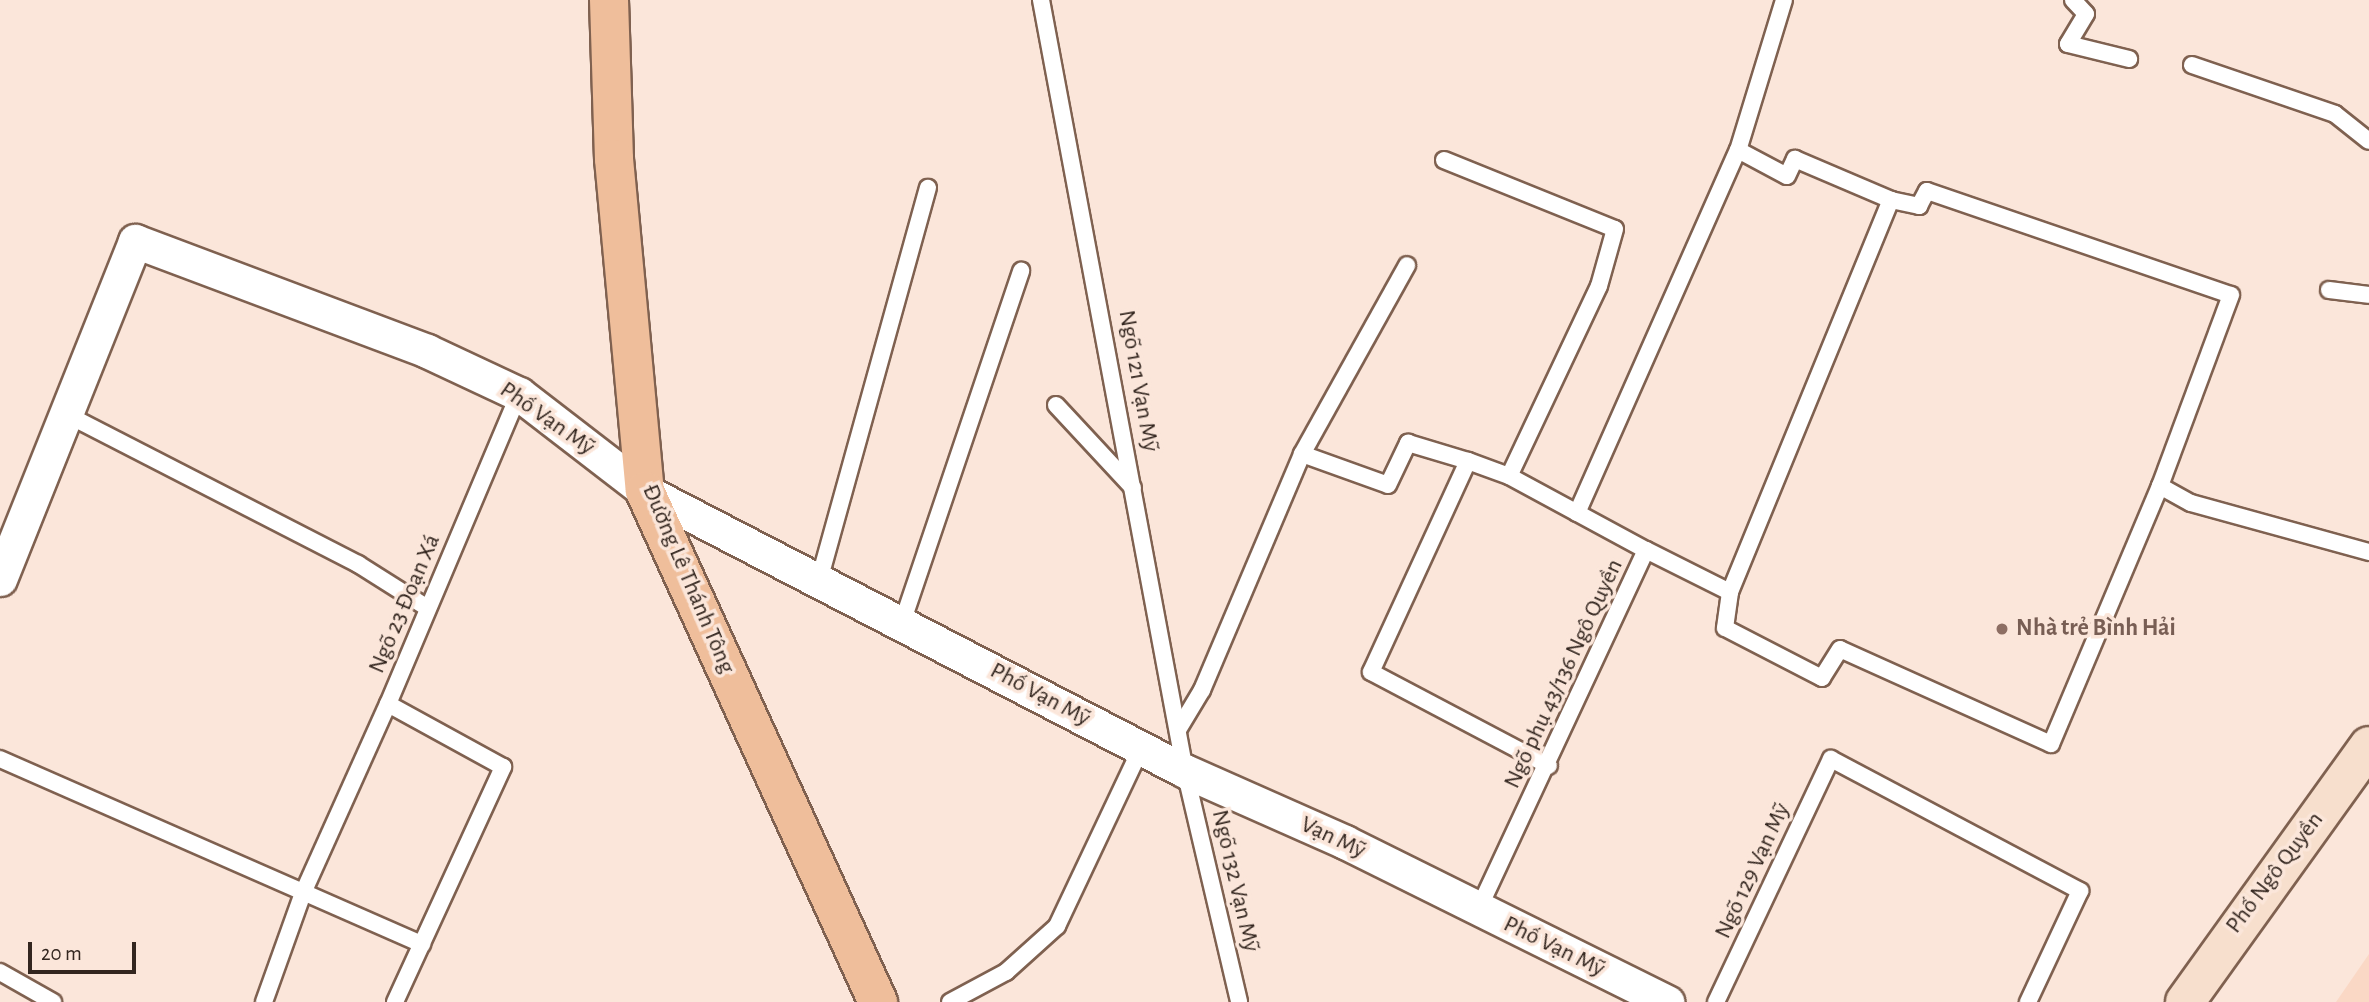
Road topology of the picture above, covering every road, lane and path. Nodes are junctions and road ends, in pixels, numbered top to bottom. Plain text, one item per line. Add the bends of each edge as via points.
1 (609, 0) edge
2 (1041, 0) edge
3 (1784, 0) edge
4 (2073, 0) edge
5 (2129, 59) dead end
6 (2192, 65) dead end
7 (2369, 141) edge
8 (1738, 149) junction
9 (1444, 160) dead end
10 (929, 188) dead end
11 (1891, 200) junction
12 (1407, 265) dead end
13 (1021, 271) dead end
14 (2329, 290) dead end
15 (2369, 295) edge
16 (519, 394) junction
17 (1056, 405) dead end
18 (62, 411) junction
19 (1302, 454) junction
20 (1468, 461) junction
21 (1508, 475) junction
22 (2160, 486) junction
23 (1133, 488) junction
24 (645, 491) junction
25 (1577, 513) junction
26 (1646, 550) junction
27 (2369, 552) edge
28 (820, 577) junction
29 (0, 579) edge
30 (1730, 592) junction
31 (426, 607) junction
32 (902, 623) junction
33 (388, 704) junction
34 (1178, 730) junction
35 (2369, 746) edge
36 (1141, 748) junction
37 (0, 759) edge
38 (1549, 765) junction
39 (1185, 771) junction
40 (303, 893) junction
41 (1478, 911) junction
42 (422, 944) junction
43 (0, 972) edge
44 (1624, 992) edge
45 (402, 999) edge
46 (53, 1002) edge
47 (264, 1002) edge
48 (878, 1002) edge
49 (950, 1002) edge
50 (1239, 1002) edge
51 (1667, 1002) edge
52 (1716, 1002) edge
53 (2028, 1002) edge
54 (2185, 1002) edge

1 - 24 main road, Đường Lê Thánh Tông via 614,159
2 - 23 lane, Ngõ 121 Vạn Mỹ
3 - 8 lane
4 - 5 lane via 2086,15 2068,44
6 - 7 lane via 2335,114
8 - 11 lane via 1787,176 1795,159
8 - 25 lane
9 - 21 lane via 1615,229 1599,286
10 - 28 lane
11 - 22 lane via 1919,206 1927,191 2231,295
11 - 30 lane
12 - 19 lane
13 - 32 lane
14 - 15 lane
16 - 18 street, Phố Vạn Mỹ via 427,351 135,241
16 - 24 street, Phố Vạn Mỹ
16 - 31 lane, Ngõ 23 Đoạn Xá
17 - 23 lane
18 - 29 street, Phố Vạn Mỹ
18 - 31 lane via 358,564
19 - 20 lane, Ngõ phụ 43/136 Ngô Quyền via 1388,485 1408,443
19 - 34 lane via 1208,677
20 - 21 lane, Ngõ phụ 43/136 Ngô Quyền
20 - 38 lane via 1371,672
21 - 25 lane, Ngõ phụ 43/136 Ngô Quyền
22 - 27 lane via 2191,503
22 - 30 lane via 2051,744 1840,649 1822,678 1725,628
23 - 34 lane, Ngõ 121 Vạn Mỹ
24 - 28 street, Phố Vạn Mỹ
24 - 48 main road, Đường Lê Thánh Tông
25 - 26 lane, Ngõ phụ 43/136 Ngô Quyền
26 - 30 lane
26 - 38 lane, Ngõ phụ 43/136 Ngô Quyền
28 - 32 street, Phố Vạn Mỹ
31 - 33 lane, Ngõ 23 Đoạn Xá
32 - 36 street, Phố Vạn Mỹ
33 - 40 lane
33 - 42 lane, Ngõ 23 Đoạn Xá via 503,767
34 - 39 lane, Ngõ 121 Vạn Mỹ
35 - 54 street, Phố Ngô Quyền
36 - 39 street, Phố Vạn Mỹ
36 - 49 lane via 1057,926 1006,972
37 - 40 lane
38 - 41 lane, Ngõ phụ 43/136 Ngô Quyền
39 - 41 street, Vạn Mỹ
39 - 50 lane, Ngõ 132 Vạn Mỹ
40 - 42 lane
40 - 47 lane
41 - 44 street, Phố Vạn Mỹ
42 - 45 lane, Ngõ 23 Đoạn Xá
43 - 46 lane
44 - 51 street, Phố Vạn Mỹ
52 - 53 lane, Ngõ 129 Vạn Mỹ via 1831,759 2080,891

